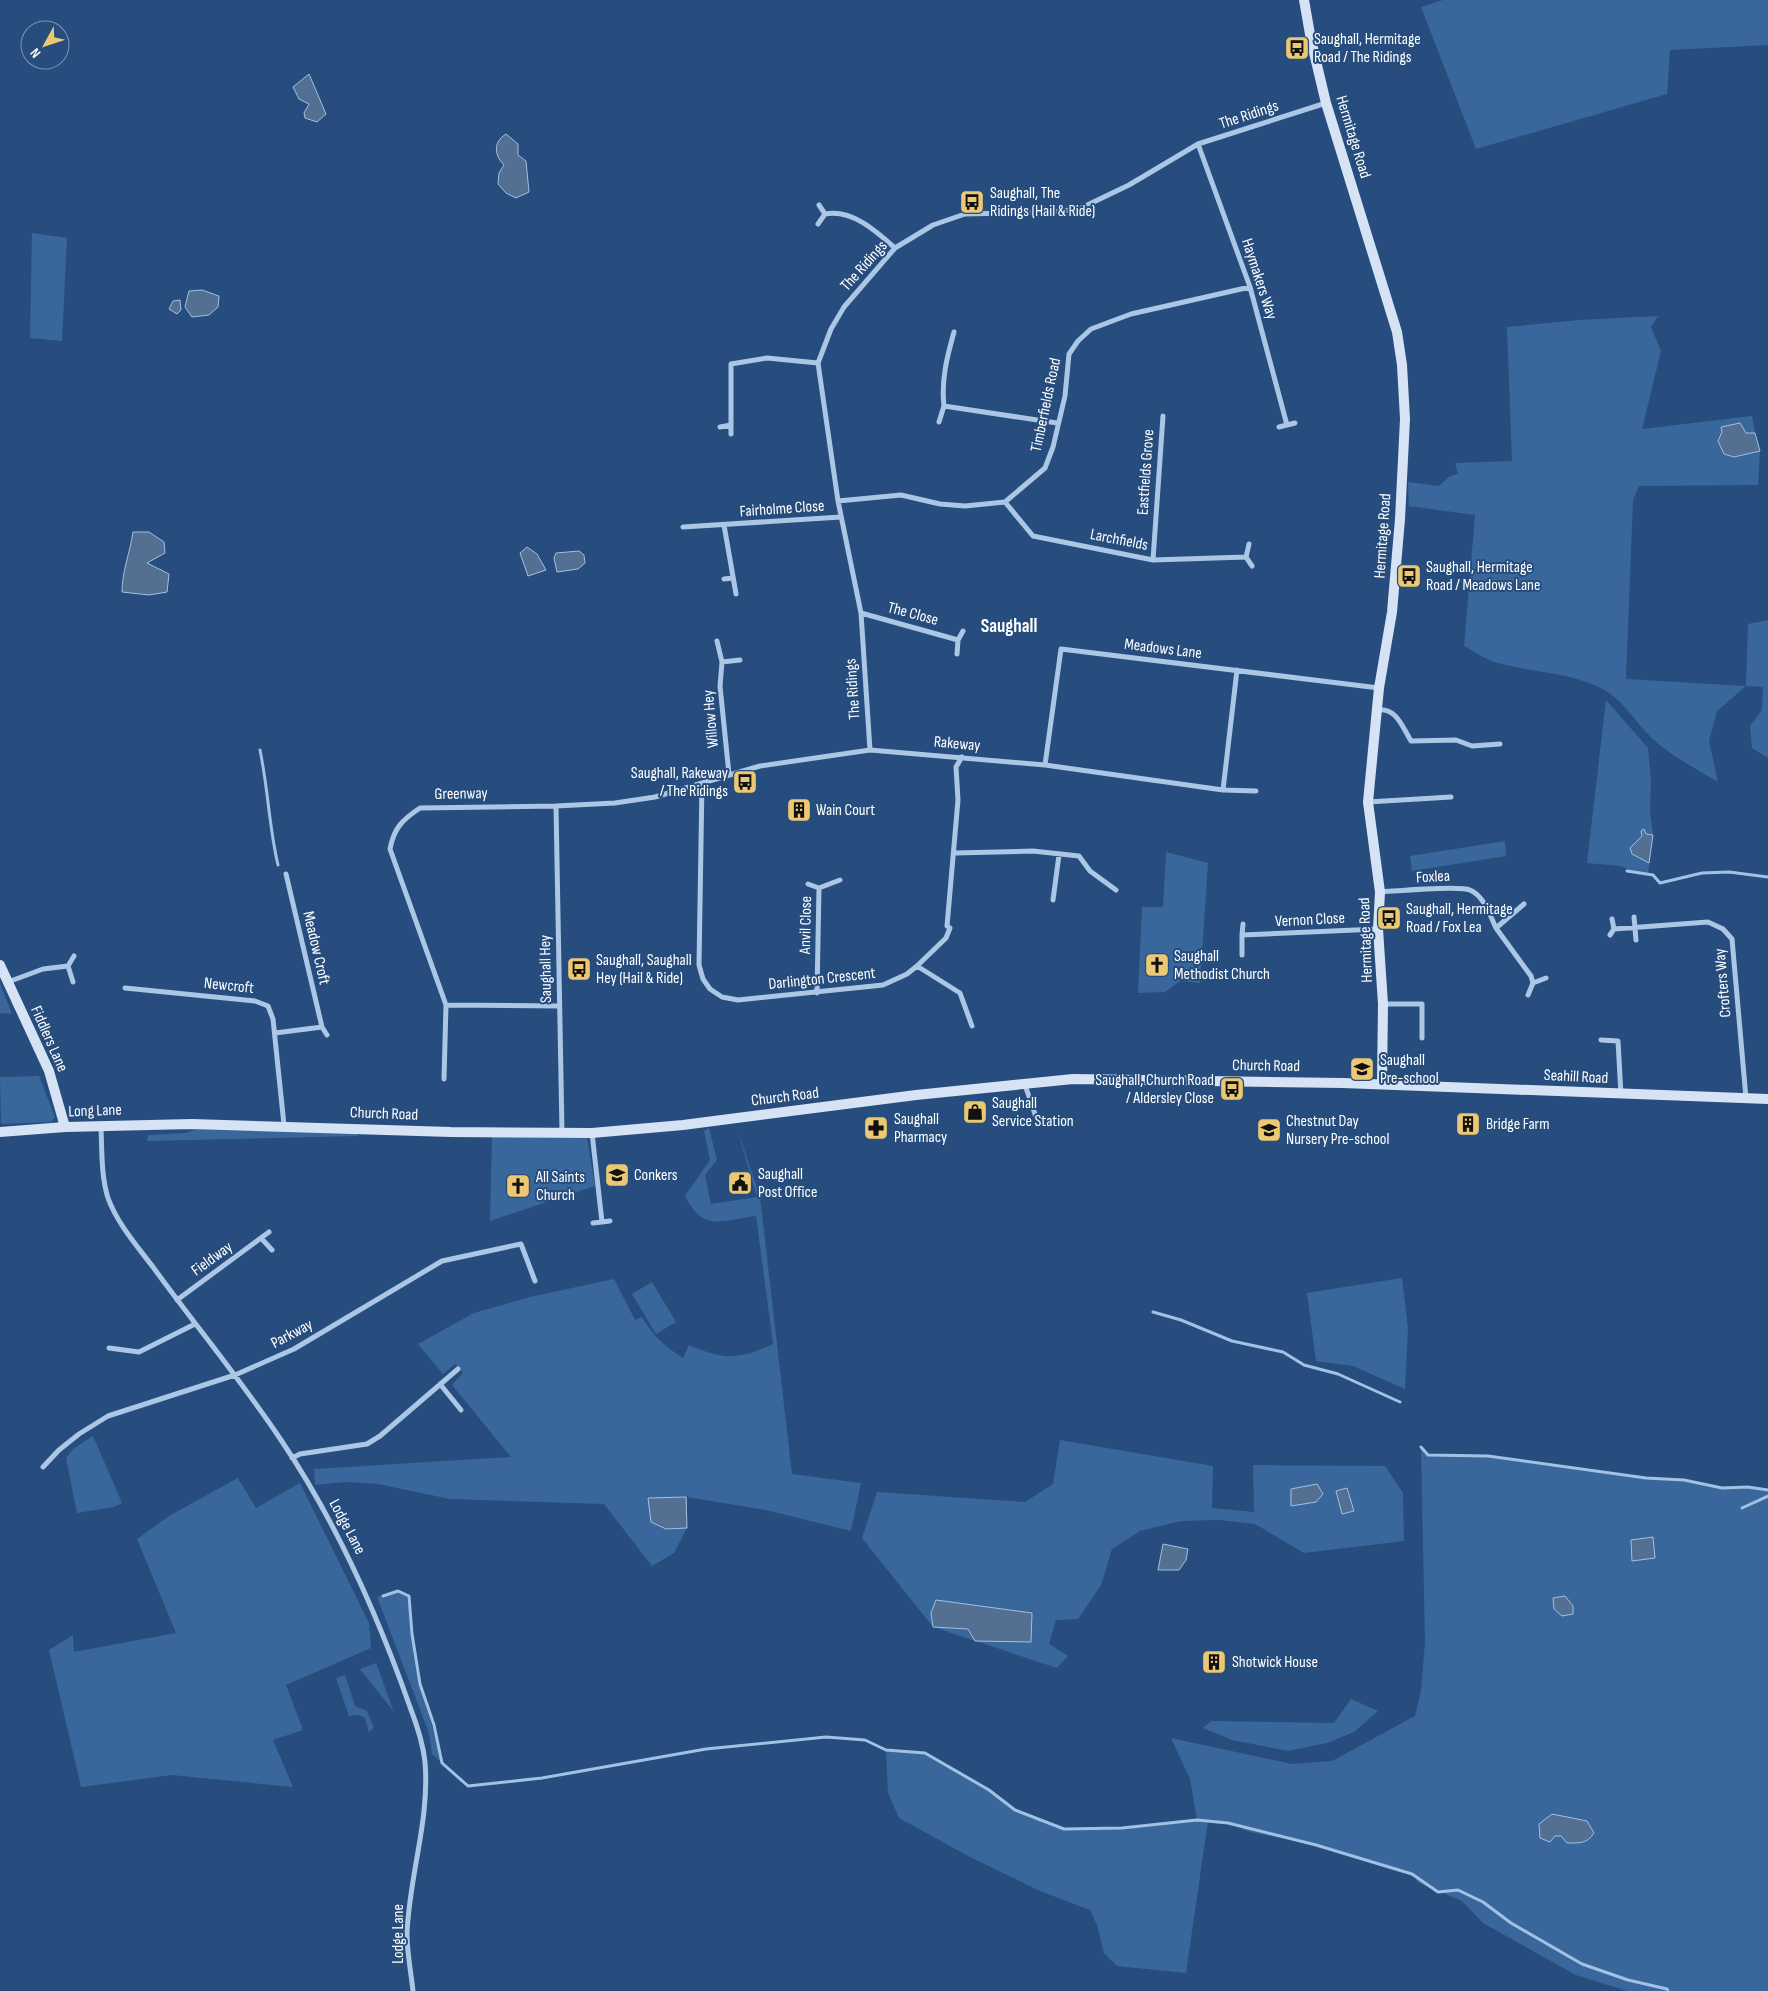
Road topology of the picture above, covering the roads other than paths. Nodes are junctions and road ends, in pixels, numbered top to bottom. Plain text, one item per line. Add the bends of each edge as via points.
1 (1304, 0) edge
2 (1326, 103) junction
3 (1198, 144) junction
4 (818, 205) dead end
5 (825, 214) junction
6 (818, 224) dead end
7 (895, 248) junction
8 (1250, 287) junction
9 (954, 332) dead end
10 (818, 363) junction
11 (944, 406) junction
12 (1163, 416) dead end
13 (939, 422) dead end
14 (1057, 423) junction
15 (1295, 423) dead end
16 (1287, 424) junction
17 (731, 425) junction
18 (720, 427) dead end
19 (1278, 427) dead end
20 (731, 434) dead end
21 (838, 501) junction
22 (1005, 502) junction
23 (841, 517) junction
24 (724, 525) junction
25 (684, 527) dead end
26 (1249, 544) dead end
27 (1246, 557) junction
28 (1153, 560) junction
29 (1252, 566) dead end
30 (733, 578) junction
31 (724, 579) dead end
32 (736, 594) dead end
33 (861, 614) junction
34 (963, 632) dead end
35 (958, 640) junction
36 (717, 641) dead end
37 (957, 654) dead end
38 (740, 660) dead end
39 (722, 662) junction
40 (1237, 670) junction
41 (1379, 688) junction
42 (1377, 710) junction
43 (1500, 744) dead end
44 (870, 750) junction
45 (962, 757) junction
46 (1045, 765) junction
47 (729, 774) junction
48 (702, 783) junction
49 (690, 787) joint
50 (1223, 790) junction
51 (1256, 791) dead end
52 (1451, 796) dead end
53 (1368, 802) junction
54 (556, 806) junction
55 (955, 853) junction
56 (1059, 855) junction
57 (286, 874) dead end
58 (840, 880) dead end
59 (808, 884) dead end
60 (819, 888) junction
61 (1116, 890) dead end
62 (1380, 892) junction
63 (1053, 900) dead end
64 (1524, 904) dead end
65 (1634, 917) dead end
66 (1612, 919) dead end
67 (1243, 924) dead end
68 (1635, 927) junction
69 (1496, 928) junction
70 (1378, 929) junction
71 (1614, 929) junction
72 (1242, 935) junction
73 (1610, 935) dead end
74 (1636, 940) dead end
75 (1242, 955) dead end
76 (74, 956) dead end
77 (0, 965) edge
78 (68, 966) junction
79 (917, 966) junction
80 (1546, 978) dead end
81 (6, 982) junction
82 (73, 982) dead end
83 (1533, 983) junction
84 (125, 988) dead end
85 (817, 993) junction
86 (1528, 995) dead end
87 (1383, 1004) junction
88 (446, 1005) junction
89 (559, 1006) junction
90 (972, 1026) dead end
91 (322, 1027) junction
92 (275, 1033) junction
93 (326, 1035) dead end
94 (1422, 1038) dead end
95 (1601, 1040) dead end
96 (444, 1079) dead end
97 (1382, 1084) junction
98 (1025, 1085) junction
99 (1621, 1095) junction
100 (1746, 1098) junction
101 (1768, 1099) edge
102 (1036, 1117) dead end
103 (192, 1124) joint
104 (284, 1125) junction
105 (65, 1127) junction
106 (101, 1127) junction
107 (0, 1132) edge
108 (562, 1132) junction
109 (592, 1133) junction
110 (610, 1221) dead end
111 (602, 1222) junction
112 (593, 1223) dead end
113 (269, 1232) dead end
114 (262, 1238) junction
115 (272, 1250) dead end
116 (535, 1281) dead end
117 (177, 1300) junction
118 (196, 1324) junction
119 (109, 1348) dead end
120 (458, 1368) dead end
121 (235, 1375) junction
122 (440, 1384) junction
123 (462, 1410) dead end
124 (292, 1458) junction
125 (43, 1467) dead end
126 (413, 1991) edge

1 - 2 street, Hermitage Road
2 - 3 street, The Ridings
2 - 41 street, Hermitage Road via 1397,332 1402,365 1405,419 1400,519 1392,612
3 - 7 street, The Ridings via 1129,185 1078,209 965,214 933,225
3 - 8 street, Haymakers Way
4 - 5 street
5 - 6 street
5 - 7 street via 836,212 855,218
7 - 10 street, The Ridings via 844,307 831,329
8 - 14 street, Timberfields Road via 1131,314 1091,329 1069,354 1065,396
8 - 16 street, Haymakers Way
9 - 11 street via 944,370
10 - 17 street via 767,358 731,364
10 - 21 street, The Ridings
11 - 13 street
11 - 14 street
12 - 28 street, Eastfields Grove
14 - 22 street, Timberfields Road via 1045,468
15 - 16 street
16 - 19 street
17 - 18 street
17 - 20 street
21 - 22 street via 901,495 965,506
21 - 23 street, The Ridings
22 - 28 street, Larchfields via 1033,536
23 - 24 street, Fairholme Close
23 - 33 street, The Ridings
24 - 25 street, Fairholme Close
24 - 30 street, Fairholme Close
26 - 27 street
27 - 28 street, Larchfields
27 - 29 street
30 - 31 street
30 - 32 street, Fairholme Close
33 - 35 street, The Close
33 - 44 street, The Ridings
34 - 35 street
35 - 37 street
36 - 39 street, Willow Hey
38 - 39 street
39 - 47 street, Willow Hey via 720,686
40 - 41 street, Meadows Lane
40 - 46 street, Meadows Lane via 1060,649
40 - 50 street
41 - 42 street, Hermitage Road
42 - 43 street via 1392,711 1411,741 1456,740 1472,746
42 - 53 street, Hermitage Road
44 - 45 street, Rakeway
44 - 47 street, Rakeway via 760,766
45 - 46 street, Rakeway
45 - 55 street, Darlington Crescent via 956,767
46 - 50 street, Rakeway
47 - 48 street, Rakeway
48 - 49 street, Rakeway
48 - 85 street, Darlington Crescent via 699,964 703,979 710,989 738,1000
49 - 54 street, Greenway via 654,797
50 - 51 street, Rakeway
52 - 53 street
53 - 62 street, Hermitage Road
54 - 88 street, Greenway via 420,808 401,820 393,834 390,849
54 - 89 street, Saughall Hey
55 - 56 street
55 - 79 street, Darlington Crescent via 947,926 950,928 946,938
56 - 61 street via 1078,856 1090,872
56 - 63 street
57 - 91 street, Meadow Croft
58 - 60 street, Anvil Close
59 - 60 street, Anvil Close
60 - 85 street, Anvil Close
62 - 69 street, Foxlea via 1455,887 1471,890 1482,900
62 - 70 street, Hermitage Road
64 - 69 street
65 - 68 street
66 - 71 street
67 - 72 street
68 - 71 street, Crofters Way
68 - 74 street
68 - 100 street, Crofters Way via 1708,922 1723,929 1732,939
69 - 83 street, Foxlea via 1523,963
70 - 72 street, Vernon Close
70 - 87 street, Hermitage Road
71 - 73 street
72 - 75 street
76 - 78 street
77 - 81 street, Fiddlers Lane
78 - 81 street via 42,969
78 - 82 street
79 - 85 street, Darlington Crescent via 883,985
79 - 90 street via 960,993
80 - 83 street
81 - 105 street, Fiddlers Lane via 49,1071
83 - 86 street
84 - 92 street, Newcroft via 260,1002 268,1006
87 - 94 street via 1422,1004
87 - 97 street, Hermitage Road
88 - 89 street
88 - 96 street, Greenway
89 - 108 street, Saughall Hey
91 - 92 street
91 - 93 street, Meadow Croft
92 - 104 street, Newcroft
95 - 99 street via 1618,1041
97 - 98 street, Church Road via 1080,1079
97 - 99 street, Seahill Road
98 - 102 street
98 - 109 street, Church Road
99 - 100 street, Seahill Road
100 - 101 street, Seahill Road
103 - 104 street, Church Road
103 - 106 street, Long Lane
104 - 108 street, Church Road via 451,1132
105 - 106 street, Long Lane
105 - 107 street, Long Lane
106 - 117 street, Lodge Lane via 104,1181 112,1208
108 - 109 street, Church Road
109 - 111 street
110 - 111 street
111 - 112 street
113 - 114 street, Fieldway
114 - 115 street
114 - 117 street, Fieldway
116 - 121 street, Parkway via 521,1244 442,1261 294,1349
117 - 118 street, Lodge Lane
118 - 119 street via 139,1352
118 - 121 street, Lodge Lane
120 - 122 street
121 - 124 street, Lodge Lane
121 - 125 street, Parkway via 108,1416 78,1434
122 - 123 street
122 - 124 street via 367,1444
124 - 126 street, Lodge Lane via 338,1535 360,1580 421,1740 425,1794 407,1935

